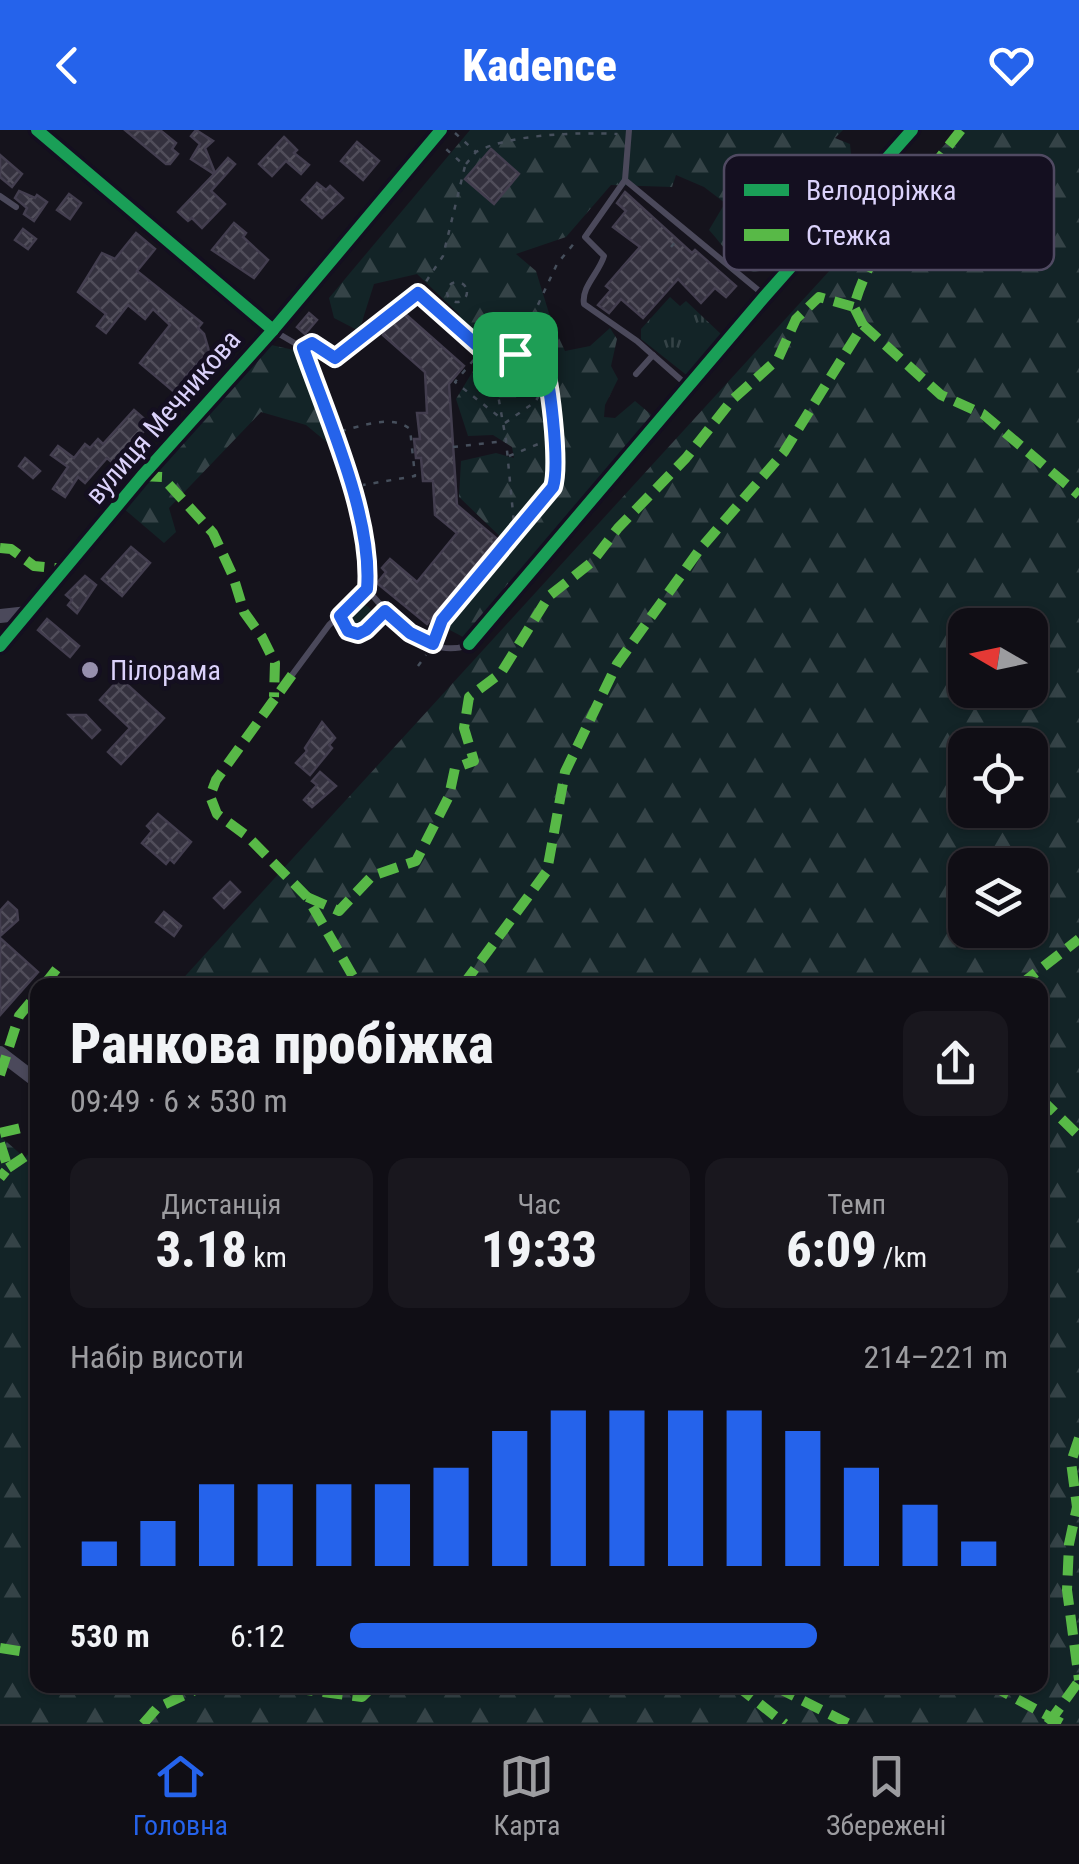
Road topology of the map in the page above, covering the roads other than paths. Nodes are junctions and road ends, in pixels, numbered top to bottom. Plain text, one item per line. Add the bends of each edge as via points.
1 (37, 130) edge
2 (912, 130) edge
3 (629, 131) edge
4 (437, 134) edge
5 (889, 155) edge
6 (625, 180) junction
7 (0, 196) edge
8 (16, 207) dead end
9 (724, 262) edge
10 (734, 270) edge
11 (788, 270) edge
12 (765, 296) junction
13 (273, 330) junction
14 (653, 355) junction
15 (636, 374) dead end
16 (689, 387) junction
17 (367, 589) junction
18 (385, 611) junction
19 (29, 612) junction
20 (0, 616) edge
21 (340, 616) junction
22 (469, 644) joint
23 (0, 646) edge
24 (292, 675) dead end
25 (0, 1053) edge
26 (30, 1076) edge

1 - 13 street
2 - 5 street
3 - 6 lane
4 - 13 street, вулиця Мечникова
6 - 9 lane
6 - 14 lane via 585,238 604,256 584,304
7 - 8 lane
10 - 12 lane
11 - 12 street
12 - 16 street
13 - 17 lane via 303,348 352,487
13 - 19 street, вулиця Мечникова
14 - 15 lane
14 - 16 lane
16 - 22 street
17 - 18 lane
17 - 21 lane
18 - 21 lane via 358,634
18 - 22 lane via 433,644
19 - 20 street
19 - 23 street, вулиця Мечникова
21 - 24 lane
25 - 26 street

